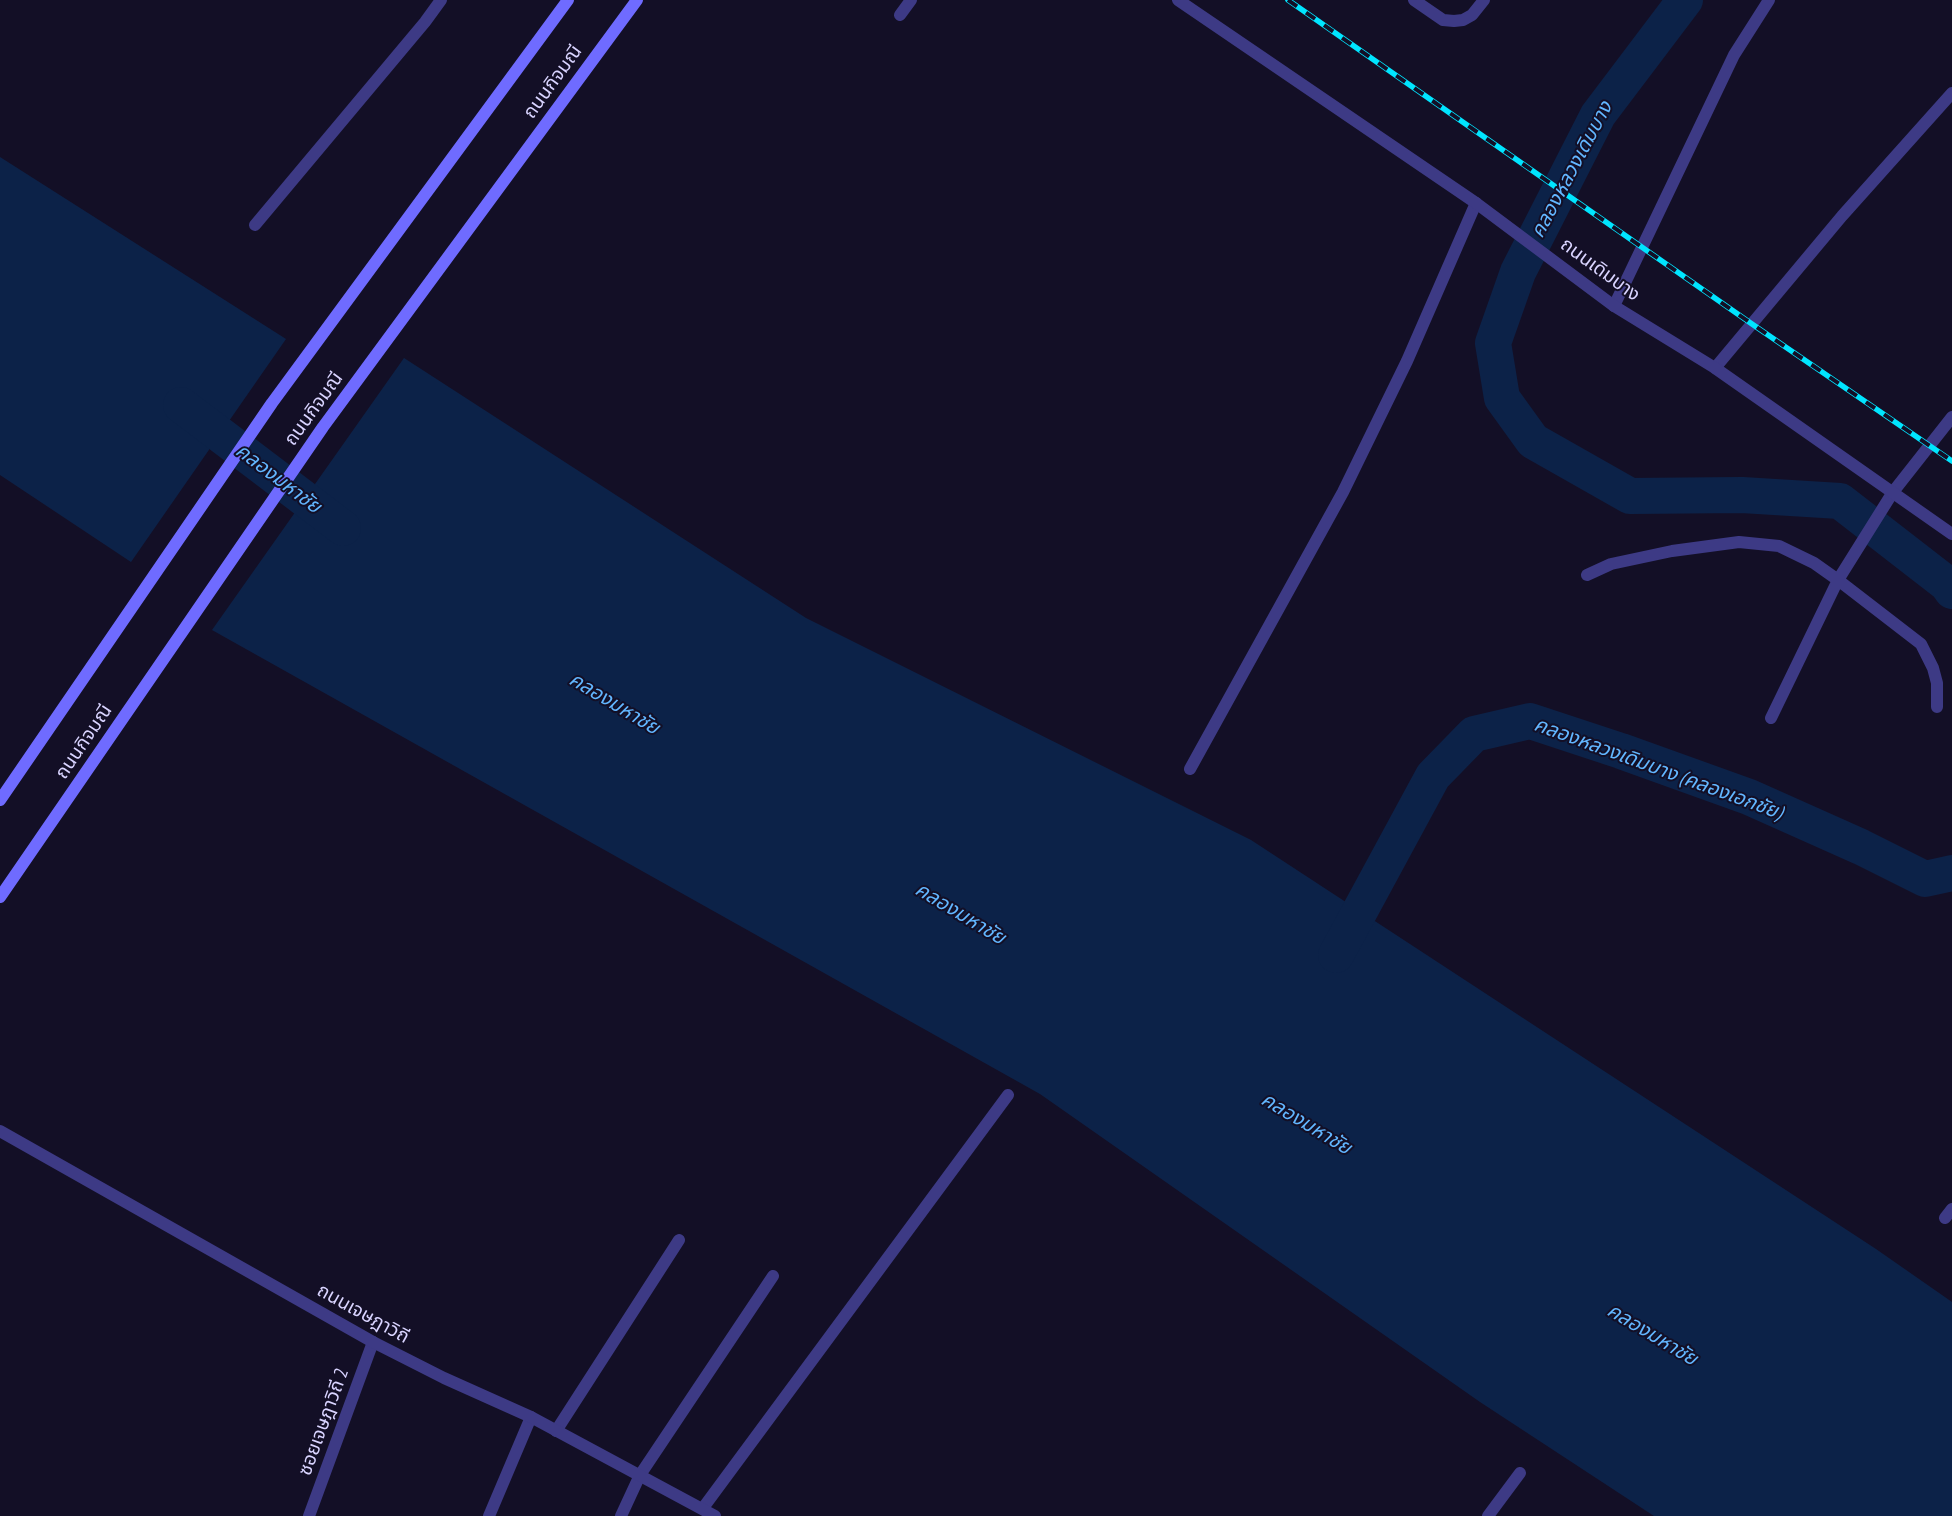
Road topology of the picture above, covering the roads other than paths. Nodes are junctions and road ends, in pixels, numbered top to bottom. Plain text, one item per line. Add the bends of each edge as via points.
1 (441, 0) edge
2 (568, 0) edge
3 (637, 0) edge
4 (911, 0) edge
5 (1178, 0) edge
6 (1414, 0) edge
7 (1484, 0) edge
8 (1769, 0) edge
9 (900, 15) dead end
10 (1952, 93) edge
11 (1478, 203) junction
12 (255, 225) dead end
13 (1614, 306) junction
14 (1715, 368) junction
15 (1952, 417) edge
16 (1892, 494) junction
17 (1952, 534) edge
18 (1587, 575) dead end
19 (1838, 579) junction
20 (1936, 707) dead end
21 (1771, 718) dead end
22 (1190, 768) dead end
23 (0, 800) edge
24 (0, 898) edge
25 (1008, 1095) dead end
26 (0, 1131) edge
27 (679, 1240) dead end
28 (773, 1276) dead end
29 (373, 1342) junction
30 (532, 1418) junction
31 (556, 1431) junction
32 (1520, 1473) dead end
33 (640, 1475) junction
34 (703, 1508) junction
35 (309, 1516) edge
36 (489, 1516) edge
37 (621, 1516) edge
38 (715, 1516) edge
39 (1488, 1516) edge

1 - 12 street
2 - 23 main road, ถนนกิจมณี via 272,403
3 - 24 main road, ถนนกิจมณี via 322,427
4 - 9 street
5 - 11 street, ถนนเดิมบาง
6 - 7 street via 1443,20 1454,21 1472,15
8 - 13 street via 1734,55
10 - 14 street via 1842,216
11 - 13 street, ถนนเดิมบาง
11 - 22 street via 1407,362 1343,492
13 - 14 street, ถนนเดิมบาง
14 - 16 street, ถนนเดิมบาง
15 - 16 street
16 - 17 street, ถนนเดิมบาง
16 - 19 street
18 - 19 street via 1611,564 1739,542 1779,546
19 - 20 street via 1921,644 1937,683
19 - 21 street
25 - 34 street
26 - 29 street, ถนนเจษฎาวิถี
27 - 31 street
28 - 33 street
29 - 30 street, ถนนเจษฎาวิถี
29 - 35 street, ซอยเจษฎาวิถี 2
30 - 31 street, ถนนเจษฎาวิถี
30 - 36 street
31 - 33 street, ถนนเจษฎาวิถี
32 - 39 street
33 - 34 street, ถนนเจษฎาวิถี
33 - 37 street
34 - 38 street, ถนนเจษฎาวิถี

